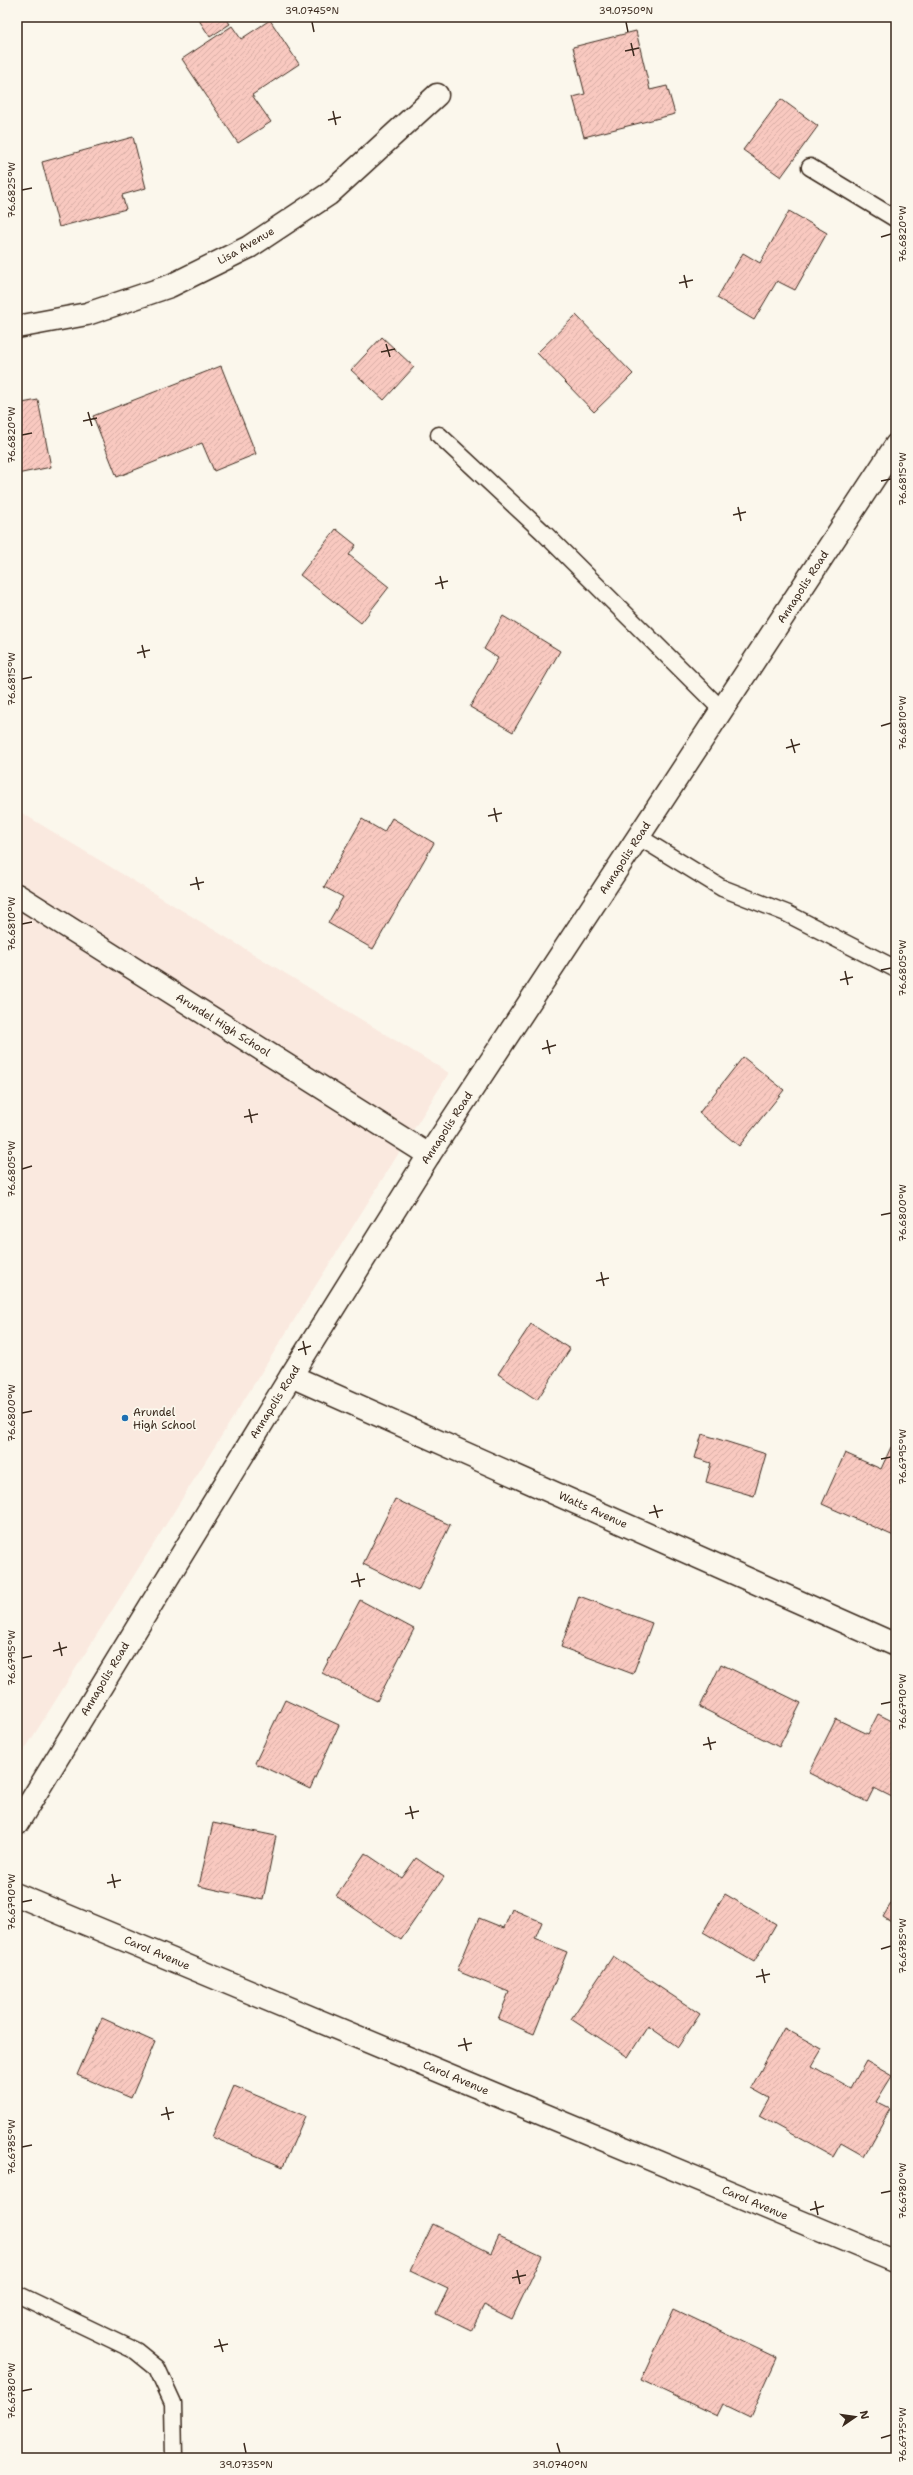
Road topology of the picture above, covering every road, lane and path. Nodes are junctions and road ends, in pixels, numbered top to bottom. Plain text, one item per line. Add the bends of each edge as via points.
1 (437, 95) dead end
2 (810, 167) dead end
3 (896, 219) edge
4 (17, 327) edge
5 (439, 435) dead end
6 (896, 445) edge
7 (722, 710) junction
8 (639, 837) junction
9 (17, 895) edge
10 (896, 969) edge
11 (429, 1155) junction
12 (291, 1376) junction
13 (896, 1645) edge
14 (17, 1824) edge
15 (17, 1895) edge
16 (895, 2261) dead end
17 (17, 2294) edge
18 (174, 2458) edge

1 - 4 street, Lisa Avenue via 329,194 248,247 170,286 87,314
2 - 3 lane
5 - 7 lane via 543,532
6 - 7 street, Annapolis Road
7 - 8 street, Annapolis Road
8 - 10 lane via 722,888 786,913
8 - 11 street, Annapolis Road
9 - 11 street, Arundel High School
11 - 12 street, Annapolis Road
12 - 13 street, Watts Avenue
12 - 14 street, Annapolis Road
15 - 16 street, Carol Avenue
17 - 18 lane via 136,2351 157,2368 173,2403

